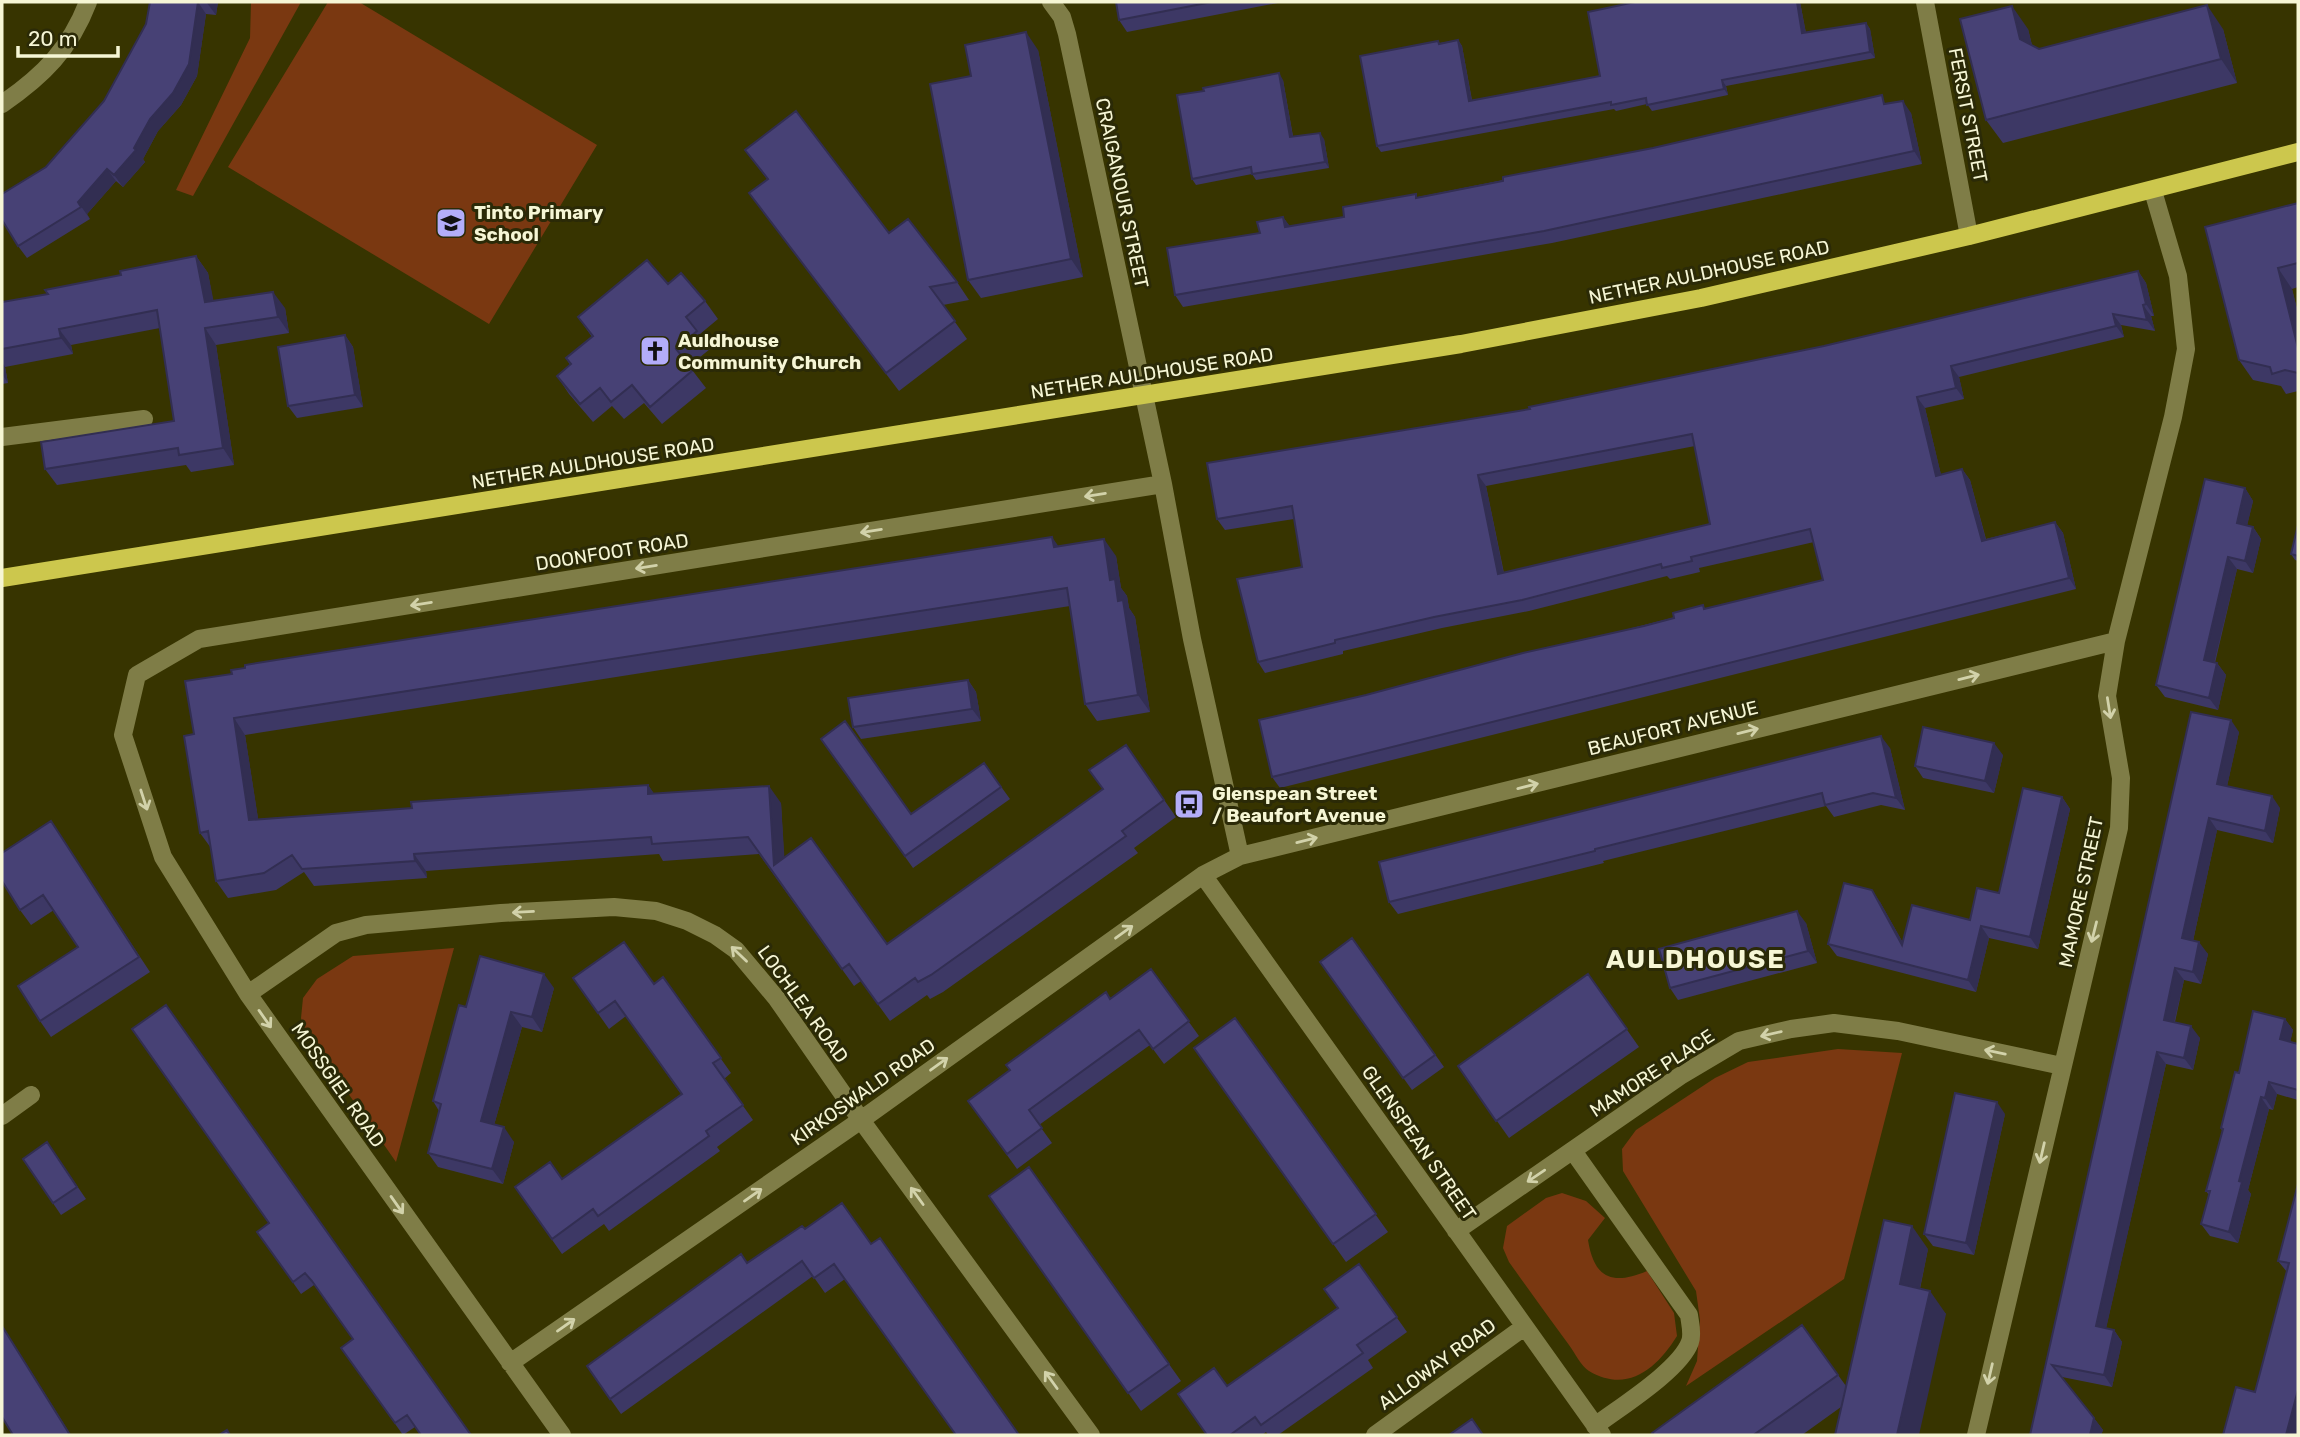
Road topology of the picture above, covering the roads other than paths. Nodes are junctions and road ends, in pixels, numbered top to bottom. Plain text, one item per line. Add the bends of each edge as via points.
1 (88, 2) edge
2 (1051, 2) edge
3 (1925, 2) edge
4 (2, 104) edge
5 (2298, 152) edge
6 (2153, 191) junction
7 (1969, 236) junction
8 (1143, 397) junction
9 (144, 419) dead end
10 (2, 438) edge
11 (1163, 484) junction
12 (2, 578) edge
13 (2116, 640) junction
14 (123, 735) joint
15 (1240, 856) junction
16 (1203, 875) junction
17 (248, 994) junction
18 (2062, 1066) junction
19 (31, 1095) dead end
20 (2, 1116) edge
21 (861, 1120) junction
22 (1573, 1151) junction
23 (1456, 1231) junction
24 (1524, 1327) junction
25 (510, 1363) junction
26 (1599, 1431) edge
27 (562, 1435) edge
28 (1091, 1435) edge
29 (1375, 1435) edge
30 (1976, 1435) edge

1 - 4 street via 61,53 32,83
2 - 8 street, CRAIGANOUR STREET via 1067,34
3 - 7 street, FERSIT STREET
5 - 6 main road, NETHER AULDHOUSE ROAD
6 - 7 main road, NETHER AULDHOUSE ROAD
6 - 13 street, MAMORE STREET via 2178,276 2186,349 2174,416
7 - 8 main road, NETHER AULDHOUSE ROAD via 1701,298
8 - 11 street, CRAIGANOUR STREET
8 - 12 main road, NETHER AULDHOUSE ROAD
9 - 10 street
11 -> 14 street, DOONFOOT ROAD via 199,639 137,676
11 - 15 street, CRAIGANOUR STREET
15 -> 13 street, BEAUFORT AVENUE
13 -> 18 street, MAMORE STREET via 2108,696 2121,778 2119,828
14 -> 17 street, MOSSGIEL ROAD via 163,857
15 - 16 street, KIRKOSWALD ROAD
21 -> 16 street, KIRKOSWALD ROAD
16 - 23 street, GLENSPEAN STREET
21 -> 17 street, LOCHLEA ROAD via 777,999 736,950 687,921 656,911 614,907 366,925 336,933
17 -> 25 street, MOSSGIEL ROAD
18 -> 22 street, MAMORE PLACE via 1898,1031 1834,1023 1791,1029 1739,1041
18 -> 30 street, MAMORE STREET
19 - 20 street
25 -> 21 street, KIRKOSWALD ROAD
28 -> 21 street, LOCHLEA ROAD
22 -> 23 street, MAMORE PLACE
22 - 26 street via 1689,1315 1691,1331 1690,1342 1672,1367
23 - 24 street, GLENSPEAN STREET
24 - 26 street, GLENSPEAN STREET
24 - 29 street, ALLOWAY ROAD
25 - 27 street, MOSSGIEL ROAD

